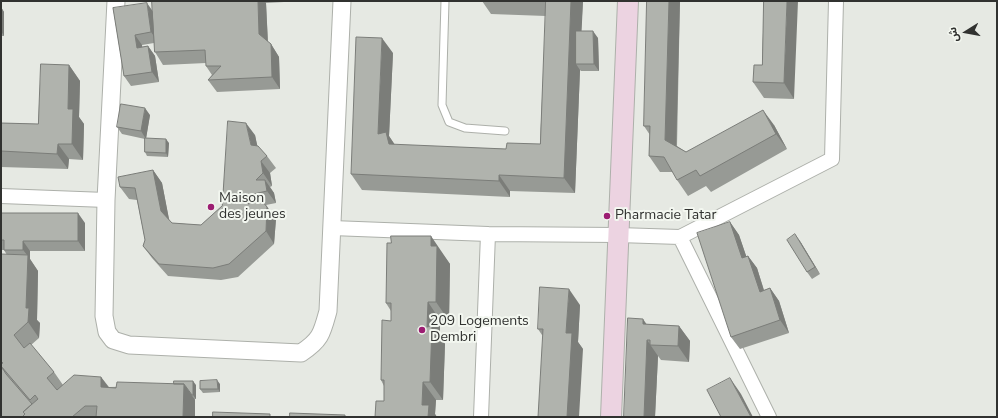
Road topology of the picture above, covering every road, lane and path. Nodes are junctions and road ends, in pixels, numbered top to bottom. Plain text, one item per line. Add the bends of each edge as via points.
1 (116, 1) edge
2 (342, 1) edge
3 (445, 1) edge
4 (628, 1) edge
5 (836, 1) edge
6 (505, 131) dead end
7 (1, 196) edge
8 (106, 200) junction
9 (332, 228) junction
10 (488, 234) junction
11 (618, 235) junction
12 (680, 237) junction
13 (481, 417) edge
14 (611, 417) edge
15 (769, 417) edge

1 - 8 street
2 - 9 street
3 - 6 lane via 442,105 449,122 465,128
4 - 11 main road
5 - 12 street via 832,159
7 - 8 street
8 - 9 street via 104,316 107,332 113,340 129,345 301,353 313,345 322,333 328,311
9 - 10 street
10 - 11 street
10 - 13 street
11 - 12 street
11 - 14 main road
12 - 15 street

